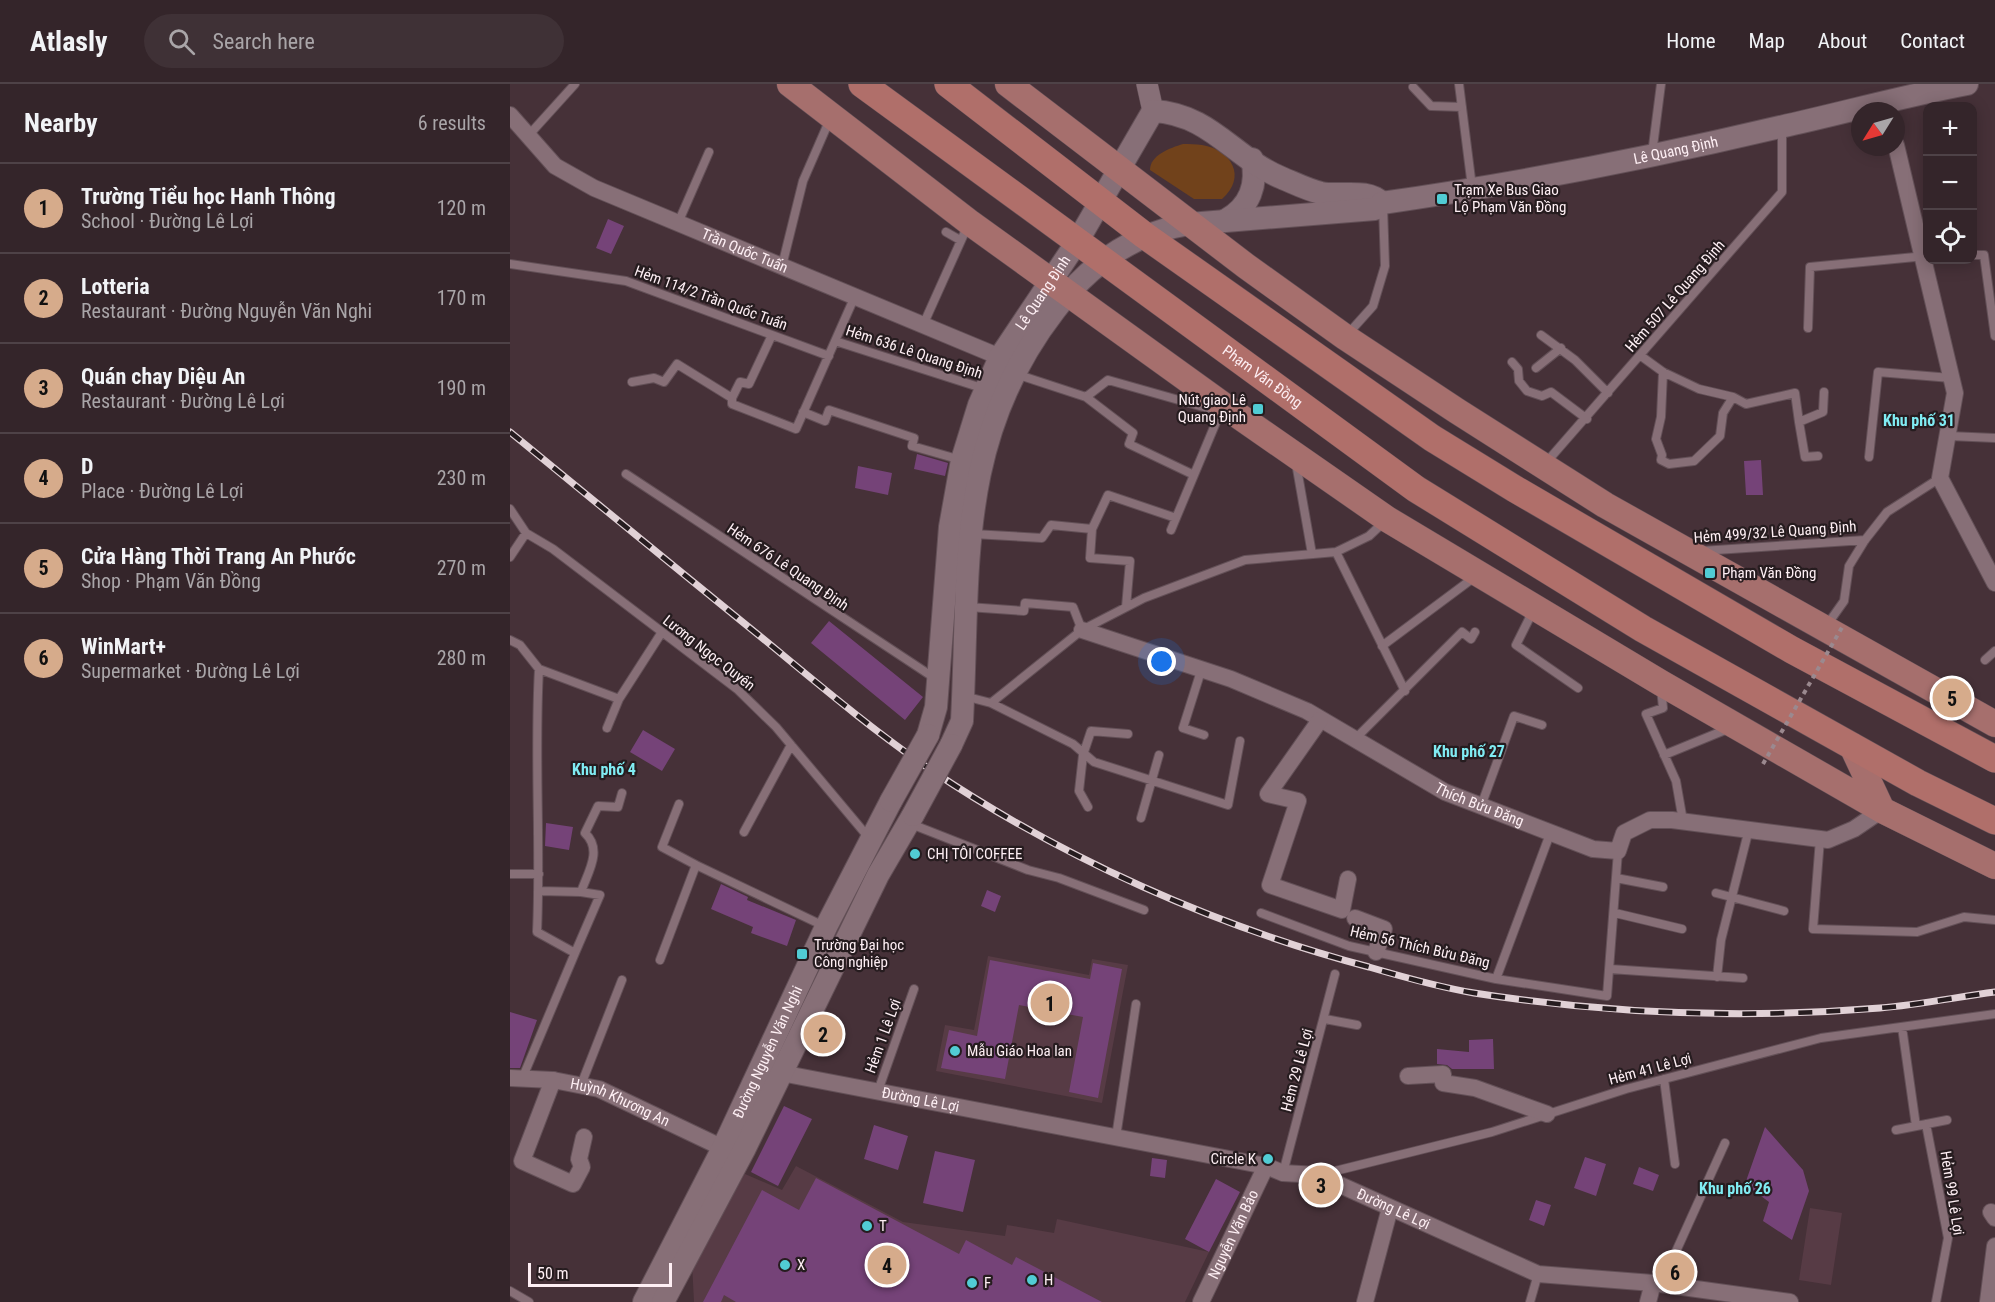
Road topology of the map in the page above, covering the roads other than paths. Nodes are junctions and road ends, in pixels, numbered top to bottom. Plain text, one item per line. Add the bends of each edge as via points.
1 (575, 84) edge
2 (790, 84) edge
3 (862, 84) edge
4 (948, 84) edge
5 (1008, 84) edge
6 (1147, 84) edge
7 (1459, 84) edge
8 (1661, 84) edge
9 (1967, 84) edge
10 (1413, 87) dead end
11 (1887, 101) edge
12 (1462, 107) junction
13 (1153, 111) junction
14 (832, 116) junction
15 (511, 121) edge
16 (1782, 127) junction
17 (528, 136) junction
18 (709, 152) dead end
19 (1652, 155) junction
20 (1899, 156) edge
21 (1252, 159) junction
22 (1119, 170) junction
23 (1472, 190) junction
24 (1101, 202) junction
25 (1382, 203) junction
26 (1227, 220) junction
27 (678, 223) junction
28 (1189, 224) junction
29 (965, 231) junction
30 (946, 232) dead end
31 (1144, 235) junction
32 (1077, 242) junction
33 (1923, 248) edge
34 (1977, 255) edge
35 (1923, 256) edge
36 (1103, 261) junction
37 (510, 264) edge
38 (1927, 264) edge
39 (782, 266) junction
40 (1060, 287) junction
41 (855, 296) junction
42 (924, 323) junction
43 (1808, 328) dead end
44 (772, 335) junction
45 (1540, 335) dead end
46 (1995, 336) edge
47 (1345, 337) junction
48 (835, 341) junction
49 (1561, 348) junction
50 (829, 356) junction
51 (1641, 356) junction
52 (1512, 362) dead end
53 (1006, 365) junction
54 (1536, 368) dead end
55 (1663, 372) junction
56 (1951, 378) junction
57 (632, 382) dead end
58 (986, 390) junction
59 (1824, 392) dead end
60 (1608, 393) junction
61 (1086, 397) junction
62 (1733, 397) junction
63 (732, 398) junction
64 (1222, 409) junction
65 (803, 412) junction
66 (1587, 419) junction
67 (1799, 422) junction
68 (1949, 436) junction
69 (1995, 438) edge
70 (1294, 453) junction
71 (1818, 456) dead end
72 (1869, 457) dead end
73 (962, 460) junction
74 (1544, 465) junction
75 (626, 474) dead end
76 (1194, 475) junction
77 (1940, 478) junction
78 (510, 510) edge
79 (1176, 518) junction
80 (1387, 519) junction
81 (1092, 529) junction
82 (1171, 530) dead end
83 (526, 533) junction
84 (969, 534) junction
85 (1865, 540) junction
86 (1336, 552) junction
87 (1687, 552) junction
88 (1312, 554) junction
89 (510, 557) edge
90 (1478, 574) junction
91 (1995, 583) edge
92 (967, 607) junction
93 (1126, 607) junction
94 (1534, 608) junction
95 (1834, 626) junction
96 (1082, 630) junction
97 (662, 632) junction
98 (1475, 633) dead end
99 (510, 640) edge
100 (1382, 646) junction
101 (1995, 651) edge
102 (1985, 660) dead end
103 (539, 669) junction
104 (1201, 670) junction
105 (936, 680) junction
106 (1660, 684) junction
107 (1578, 688) dead end
108 (1405, 691) junction
109 (964, 696) junction
110 (619, 699) junction
111 (991, 703) junction
112 (1320, 720) junction
113 (1995, 724) edge
114 (1542, 725) dead end
115 (1735, 726) junction
116 (607, 728) dead end
117 (1128, 735) dead end
118 (1204, 735) dead end
119 (1240, 741) dead end
120 (1353, 741) junction
121 (791, 745) junction
122 (951, 745) joint
123 (1852, 746) junction
124 (1083, 755) junction
125 (1159, 755) dead end
126 (1664, 755) junction
127 (1995, 759) edge
128 (1152, 780) junction
129 (622, 793) dead end
130 (891, 801) joint
131 (679, 804) dead end
132 (1481, 806) junction
133 (1088, 807) dead end
134 (1882, 810) junction
135 (1141, 818) dead end
136 (910, 819) junction
137 (1995, 820) edge
138 (1683, 821) junction
139 (1749, 830) junction
140 (744, 832) dead end
141 (1550, 834) junction
142 (1821, 839) junction
143 (872, 840) junction
144 (1618, 851) junction
145 (696, 865) junction
146 (1995, 866) edge
147 (510, 874) edge
148 (539, 874) junction
149 (1617, 878) junction
150 (1348, 879) dead end
151 (1663, 886) dead end
152 (539, 891) junction
153 (580, 892) junction
154 (1716, 893) dead end
155 (1731, 897) junction
156 (1144, 910) dead end
157 (1784, 911) dead end
158 (1261, 913) dead end
159 (1615, 913) junction
160 (1355, 918) dead end
161 (1995, 920) edge
162 (826, 927) junction
163 (1682, 929) dead end
164 (1376, 952) junction
165 (575, 953) junction
166 (660, 960) dead end
167 (1610, 969) junction
168 (1335, 974) dead end
169 (1717, 976) junction
170 (1496, 978) junction
171 (1743, 978) dead end
172 (622, 980) dead end
173 (914, 989) dead end
174 (1136, 1004) dead end
175 (1995, 1014) edge
176 (1325, 1019) junction
177 (1357, 1025) dead end
178 (1902, 1027) junction
179 (771, 1070) junction
180 (1408, 1076) dead end
181 (516, 1078) edge
182 (1664, 1079) junction
183 (553, 1080) junction
184 (581, 1085) junction
185 (878, 1091) junction
186 (1547, 1114) junction
187 (1947, 1120) dead end
188 (1926, 1124) junction
189 (1916, 1126) junction
190 (1896, 1130) dead end
191 (584, 1137) dead end
192 (1116, 1137) junction
193 (1725, 1143) dead end
194 (723, 1148) junction
195 (1675, 1164) dead end
196 (1266, 1166) junction
197 (1283, 1173) junction
198 (1318, 1175) junction
199 (1390, 1208) junction
200 (1995, 1246) edge
201 (1538, 1274) junction
202 (1653, 1283) junction
203 (510, 1291) edge
204 (1697, 1295) edge
205 (530, 1302) edge
206 (644, 1302) edge
207 (663, 1302) edge
208 (1201, 1302) edge
209 (1365, 1302) edge
210 (1530, 1302) edge
211 (1648, 1302) edge
212 (1786, 1302) edge
213 (1936, 1302) edge
214 (1988, 1302) edge

1 - 17 lane
2 - 14 main road
3 - 32 highway, Phạm Văn Đồng
4 - 24 highway
5 - 22 main road
6 - 13 street
7 - 12 lane
8 - 19 lane
9 - 11 main road, Lê Quang Định
10 - 12 lane via 1431,106
11 - 16 main road, Lê Quang Định
12 - 23 lane
13 - 21 main road, Lê Quang Định via 1197,121
13 - 22 main road, Lê Quang Định
14 - 29 main road
14 - 39 lane via 803,181
15 - 17 street, Trần Quốc Tuấn
16 - 19 main road, Lê Quang Định
16 - 51 lane, Hẻm 507 Lê Quang Định via 1782,192
17 - 27 street, Trần Quốc Tuấn via 555,166 594,188
18 - 27 lane
19 - 23 main road, Lê Quang Định
20 - 33 street
21 - 25 main road, Lê Quang Định via 1272,174 1320,193 1375,196
21 - 26 main road via 1255,176 1251,193 1241,209
22 - 24 main road, Lê Quang Định
22 - 28 main road
23 - 25 main road, Lê Quang Định
24 - 31 highway
24 - 32 main road, Lê Quang Định
25 - 26 main road, Lê Quang Định via 1375,209
25 - 47 lane via 1382,276 1373,306
26 - 28 main road, Lê Quang Định
27 - 39 street, Trần Quốc Tuấn
28 - 31 main road, Lê Quang Định
28 - 47 main road
29 - 30 lane
29 - 40 main road
29 - 42 lane
31 - 36 main road, Lê Quang Định
31 - 127 highway via 1432,438 1792,650
32 - 36 highway, Phạm Văn Đồng
32 - 40 main road, Lê Quang Định
34 - 46 lane via 1984,255
35 - 43 lane via 1810,267
36 - 40 main road, Lê Quang Định
36 - 123 highway, Phạm Văn Đồng via 1416,489 1643,629
37 - 44 lane, Hẻm 114/2 Trần Quốc Tuấn via 626,281
38 - 56 street
39 - 41 street, Trần Quốc Tuấn
40 - 53 main road, Lê Quang Định
40 - 64 main road
41 - 42 street, Trần Quốc Tuấn
41 - 48 lane
42 - 53 street, Trần Quốc Tuấn
44 - 50 lane, Hẻm 114/2 Trần Quốc Tuấn
44 - 63 lane via 749,384 740,382
45 - 49 lane
47 - 74 main road
48 - 50 lane
48 - 58 lane, Hẻm 636 Lê Quang Định
49 - 54 lane
49 - 60 lane
50 - 65 lane
51 - 55 lane
51 - 60 lane, Hẻm 507 Lê Quang Định
52 - 66 lane via 1527,390 1542,396 1551,392
53 - 58 main road, Lê Quang Định
53 - 61 lane
53 - 84 main road, Lê Quang Định via 978,474
55 - 62 lane via 1699,389
55 - 62 lane via 1656,439 1661,460 1670,465 1694,461 1719,436 1723,413
56 - 68 street via 1955,393
56 - 72 lane via 1878,372
57 - 63 lane via 654,378 664,382 677,364
58 - 73 main road, Lê Quang Định
59 - 67 lane via 1823,412
60 - 66 lane, Hẻm 507 Lê Quang Định
61 - 64 lane via 1108,380
61 - 76 lane via 1133,433 1129,444
62 - 67 lane via 1746,404 1795,393
63 - 65 lane via 732,404 796,429
64 - 70 main road
64 - 76 lane
65 - 73 lane via 825,421 829,410 914,438 912,446
66 - 74 lane, Hẻm 507 Lê Quang Định
67 - 71 lane via 1805,457
68 - 69 lane
68 - 77 street
70 - 80 main road
70 - 88 lane
73 - 105 main road, Lê Quang Định via 950,527
74 - 87 main road
75 - 105 lane, Hẻm 676 Lê Quang Định
76 - 79 lane
77 - 85 lane, Hẻm 499/32 Lê Quang Định via 1887,512
77 - 91 street
78 - 83 lane, Lương Ngọc Quyến
79 - 81 lane via 1108,495
79 - 82 lane
80 - 86 lane via 1368,536
80 - 90 main road
81 - 84 lane via 1051,525 1042,538
81 - 93 lane via 1090,558 1131,561
83 - 89 lane
83 - 97 lane, Lương Ngọc Quyến
84 - 92 main road, Lê Quang Định
85 - 87 lane, Hẻm 499/32 Lê Quang Định
85 - 95 lane, Hẻm 499/32 Lê Quang Định via 1849,566 1844,602
86 - 88 lane
86 - 100 lane
87 - 95 main road
88 - 93 lane via 1245,560
90 - 94 main road
90 - 100 lane
92 - 96 lane via 1024,611 1024,603 1073,607
92 - 109 main road, Lê Quang Định
93 - 96 lane
94 - 106 main road
94 - 107 lane via 1516,645
95 - 113 main road
96 - 104 street, Thích Bửu Đăng
96 - 111 lane
97 - 110 lane
97 - 121 lane, Lương Ngọc Quyến via 737,689
98 - 108 lane via 1471,639 1462,632
99 - 103 lane via 520,645
100 - 108 lane
101 - 102 lane
103 - 110 lane
103 - 148 lane via 535,732
104 - 112 street, Thích Bửu Đăng via 1232,679
104 - 118 lane via 1183,728
105 - 130 main road, Lê Quang Định, bridge via 936,707 928,735
106 - 115 main road
106 - 126 lane via 1663,708 1646,714
108 - 120 lane
109 - 111 lane
109 - 122 main road, Lê Quang Định via 963,721
110 - 116 lane
111 - 124 lane via 1073,744
112 - 120 street, Thích Bửu Đăng
112 - 150 street via 1268,794 1298,801 1270,885 1342,910
114 - 132 lane via 1514,716
115 - 126 lane
115 - 134 main road
117 - 124 lane via 1091,730
119 - 128 lane via 1228,805
120 - 132 street, Thích Bửu Đăng via 1445,792
121 - 140 lane
121 - 143 lane, Lương Ngọc Quyến
122 - 136 main road, Đường Nguyễn Văn Nghi, bridge
123 - 134 main road
123 - 137 highway, Phạm Văn Đồng
124 - 128 lane
124 - 133 lane via 1079,791
125 - 128 lane
126 - 138 lane via 1676,781
128 - 135 lane
129 - 153 lane via 618,807 598,806 585,833 593,841 595,852
130 - 143 main road, Đường Nguyễn Văn Nghi
131 - 145 lane via 662,847
132 - 141 street, Thích Bửu Đăng
134 - 142 street via 1839,837
134 - 146 main road
136 - 156 lane via 1028,870
136 - 179 main road, Đường Nguyễn Văn Nghi
138 - 139 street
138 - 144 street via 1650,820 1624,833
139 - 142 street
139 - 155 lane
141 - 144 street, Thích Bửu Đăng via 1593,849
141 - 170 lane, Hẻm 56 Thích Bửu Đăng
142 - 161 lane via 1813,929 1917,932 1965,917
143 - 162 main road, Đường Nguyễn Văn Nghi
144 - 149 lane
145 - 162 lane
145 - 166 lane
147 - 148 lane
148 - 152 lane
149 - 151 lane
149 - 159 lane
152 - 153 lane
152 - 165 lane via 537,932
153 - 165 lane via 600,896
154 - 155 lane
155 - 157 lane
155 - 169 lane via 1720,940
158 - 164 lane, Hẻm 56 Thích Bửu Đăng
159 - 163 lane
159 - 167 lane
160 - 164 street via 1384,930
162 - 179 main road, Đường Nguyễn Văn Nghi
164 - 170 lane, Hẻm 56 Thích Bửu Đăng
165 - 181 lane
167 - 169 lane
167 - 170 lane via 1607,996
168 - 176 lane, Hẻm 29 Lê Lợi
169 - 171 lane
172 - 184 lane
173 - 185 lane, Hẻm 1 Lê Lợi
174 - 192 lane
175 - 178 lane, Hẻm 41 Lê Lợi
176 - 177 lane
176 - 197 lane, Hẻm 29 Lê Lợi
178 - 182 lane, Hẻm 41 Lê Lợi via 1821,1038
178 - 189 lane
179 - 185 street, Đường Lê Lợi
179 - 194 main road, Đường Nguyễn Văn Nghi
179 - 207 main road, Đường Nguyễn Văn Nghi via 745,1148
180 - 186 street via 1443,1074 1443,1083 1474,1088
181 - 183 street, Huỳnh Khương An
182 - 186 lane, Hẻm 41 Lê Lợi
182 - 195 lane
183 - 184 street, Huỳnh Khương An
183 - 191 street via 522,1161 573,1184 582,1167 579,1159
184 - 194 street, Huỳnh Khương An via 599,1089
185 - 192 street, Đường Lê Lợi
186 - 198 lane, Hẻm 41 Lê Lợi via 1492,1132
187 - 188 lane
188 - 189 lane
188 - 213 lane, Hẻm 99 Lê Lợi via 1948,1238
189 - 190 lane
192 - 196 street, Đường Lê Lợi
193 - 202 lane via 1672,1258
194 - 206 main road, Đường Nguyễn Văn Nghi
196 - 197 street, Đường Lê Lợi
196 - 208 street, Nguyễn Văn Bảo
197 - 198 street, Đường Lê Lợi
198 - 199 street, Đường Lê Lợi
199 - 201 street, Đường Lê Lợi
199 - 209 street
200 - 214 street
201 - 202 street, Đường Lê Lợi
201 - 210 lane
202 - 204 street, Đường Lê Lợi
202 - 211 street
203 - 205 lane
204 - 212 street, Đường Lê Lợi

